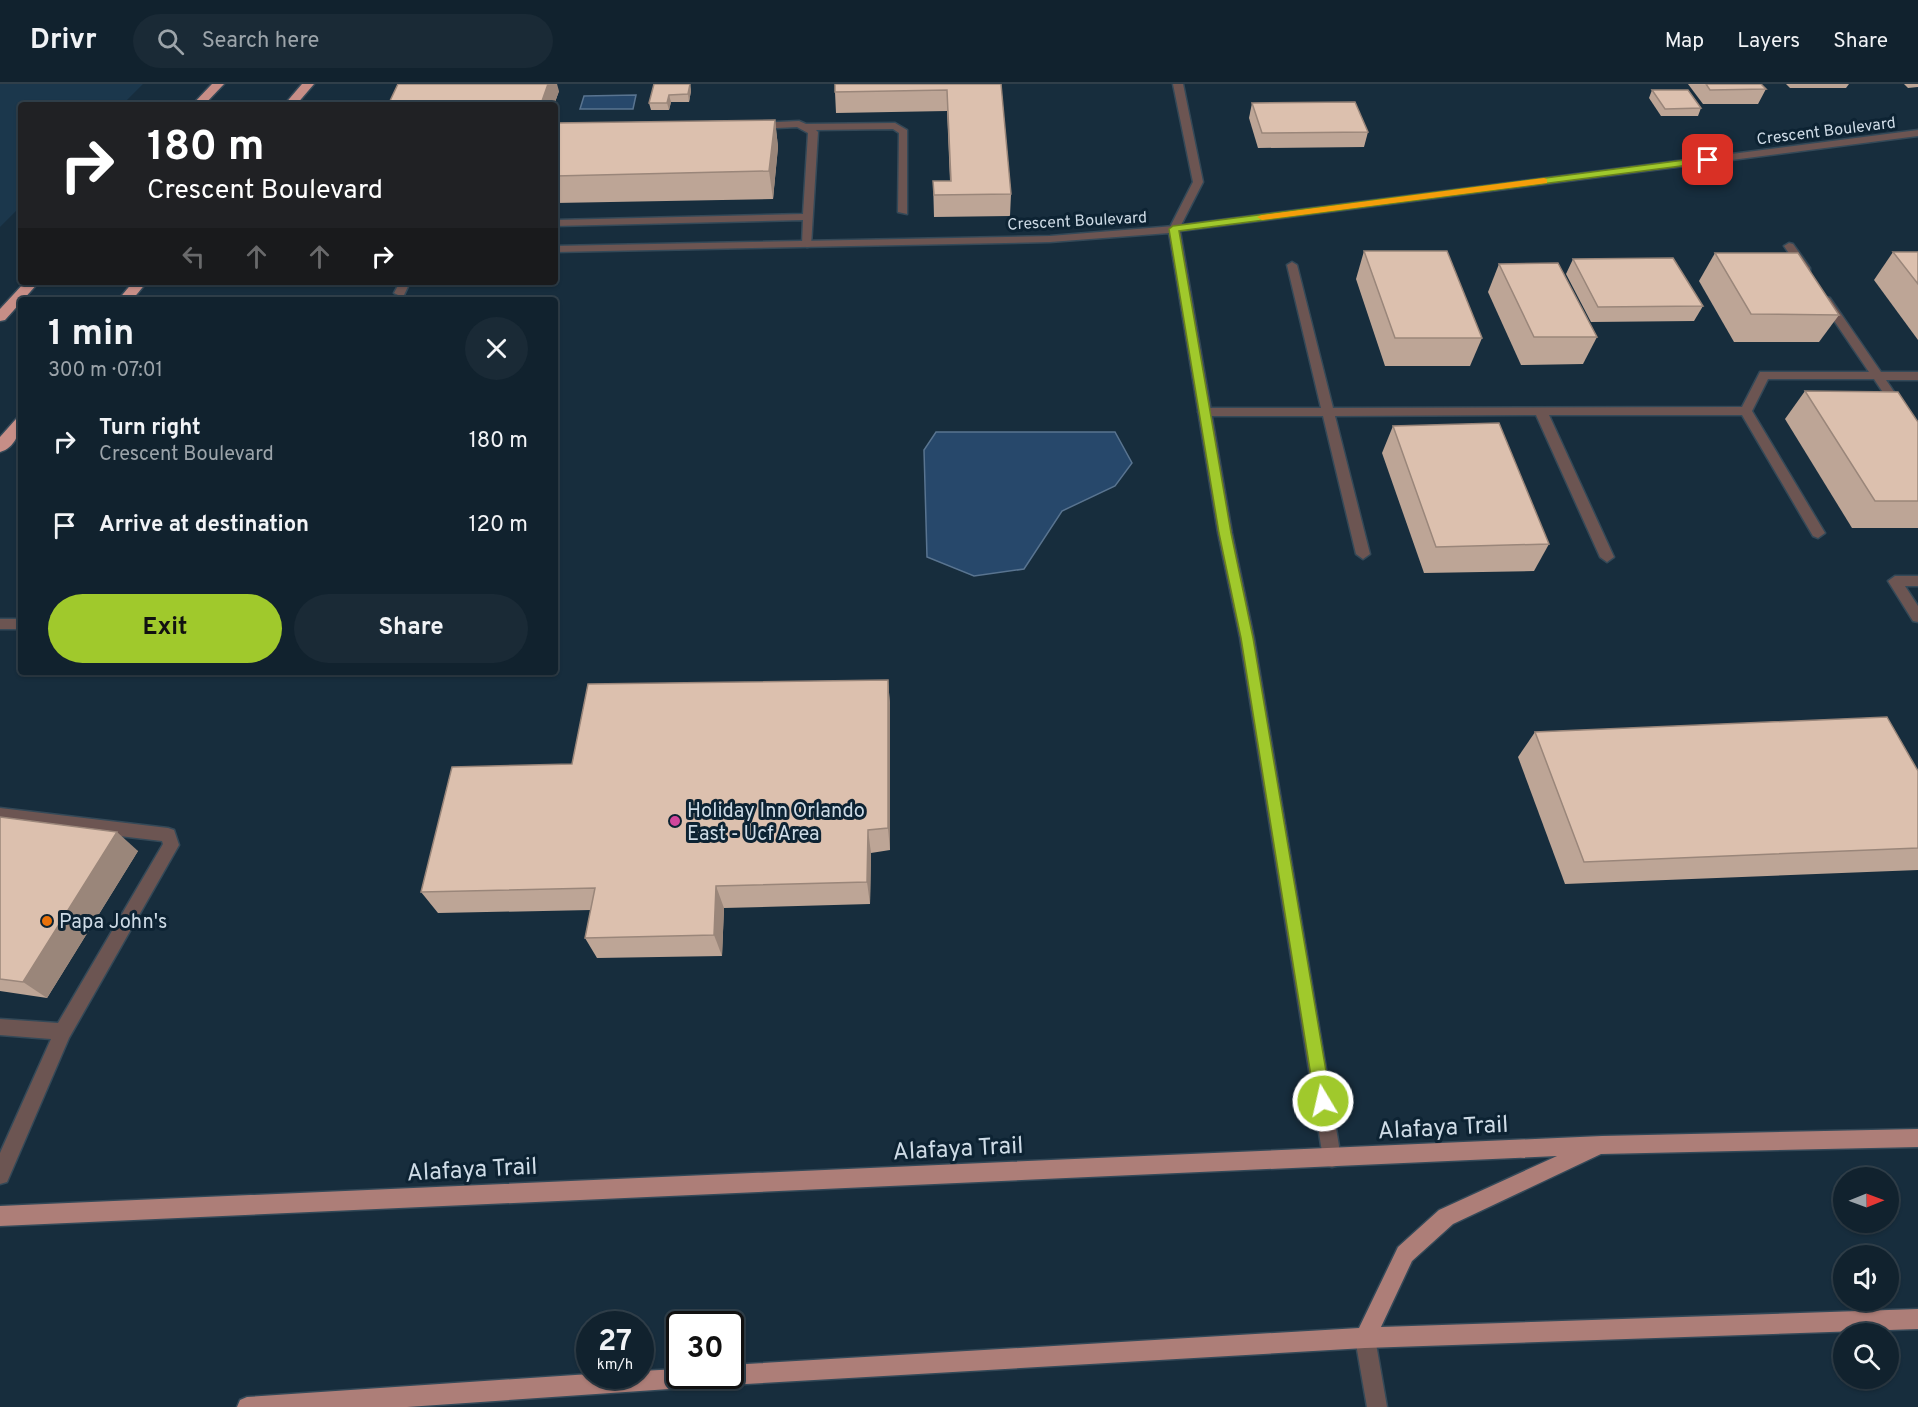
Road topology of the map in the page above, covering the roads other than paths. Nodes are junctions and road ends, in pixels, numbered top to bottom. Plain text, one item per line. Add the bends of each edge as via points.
1 (218, 84) edge
2 (308, 84) edge
3 (1179, 84) edge
4 (201, 102) edge
5 (293, 102) edge
6 (741, 126) edge
7 (802, 126) junction
8 (1918, 133) edge
9 (903, 212) dead end
10 (808, 217) junction
11 (558, 223) edge
12 (1173, 229) junction
13 (807, 244) junction
14 (1789, 246) dead end
15 (558, 249) edge
16 (1292, 265) dead end
17 (29, 285) edge
18 (138, 285) edge
19 (18, 297) edge
20 (18, 297) edge
21 (128, 297) edge
22 (0, 317) edge
23 (1877, 375) junction
24 (1918, 376) edge
25 (1746, 411) junction
26 (1204, 412) junction
27 (1328, 412) junction
28 (1541, 412) junction
29 (18, 426) edge
30 (1918, 436) edge
31 (0, 447) edge
32 (1818, 533) dead end
33 (1363, 554) dead end
34 (1607, 557) dead end
35 (1918, 581) edge
36 (1918, 617) edge
37 (0, 624) edge
38 (18, 624) edge
39 (0, 815) edge
40 (0, 1026) edge
41 (63, 1032) junction
42 (1918, 1138) edge
43 (1602, 1145) junction
44 (1332, 1158) junction
45 (0, 1175) edge
46 (0, 1216) edge
47 (1918, 1319) edge
48 (1365, 1338) junction
49 (744, 1374) edge
50 (666, 1380) edge
51 (247, 1407) edge
52 (1377, 1407) edge

1 - 4 highway
2 - 5 highway
3 - 12 street via 1198,182
6 - 7 street
7 - 9 street via 895,126 904,132
7 - 10 street via 813,132
8 - 12 street, Crescent Boulevard
10 - 11 street
10 - 13 street
12 - 13 street, Crescent Boulevard via 1050,238
12 - 26 street
13 - 15 street, Crescent Boulevard
14 - 23 street
16 - 27 street
17 - 19 highway
18 - 21 highway
20 - 22 highway
23 - 24 street
23 - 25 street via 1764,375
23 - 30 street
25 - 28 street
25 - 32 street
26 - 27 street
26 - 44 street via 1247,638
27 - 28 street
27 - 33 street
28 - 34 street
29 - 31 highway
35 - 36 street via 1895,581
37 - 38 street
39 - 41 street via 168,835 171,845
40 - 41 street
41 - 45 street
42 - 43 main road, Alafaya Trail
43 - 44 main road, Alafaya Trail
43 - 48 main road via 1446,1217 1406,1254
44 - 46 main road, Alafaya Trail
47 - 48 main road
48 - 49 main road
48 - 52 street
50 - 51 main road

